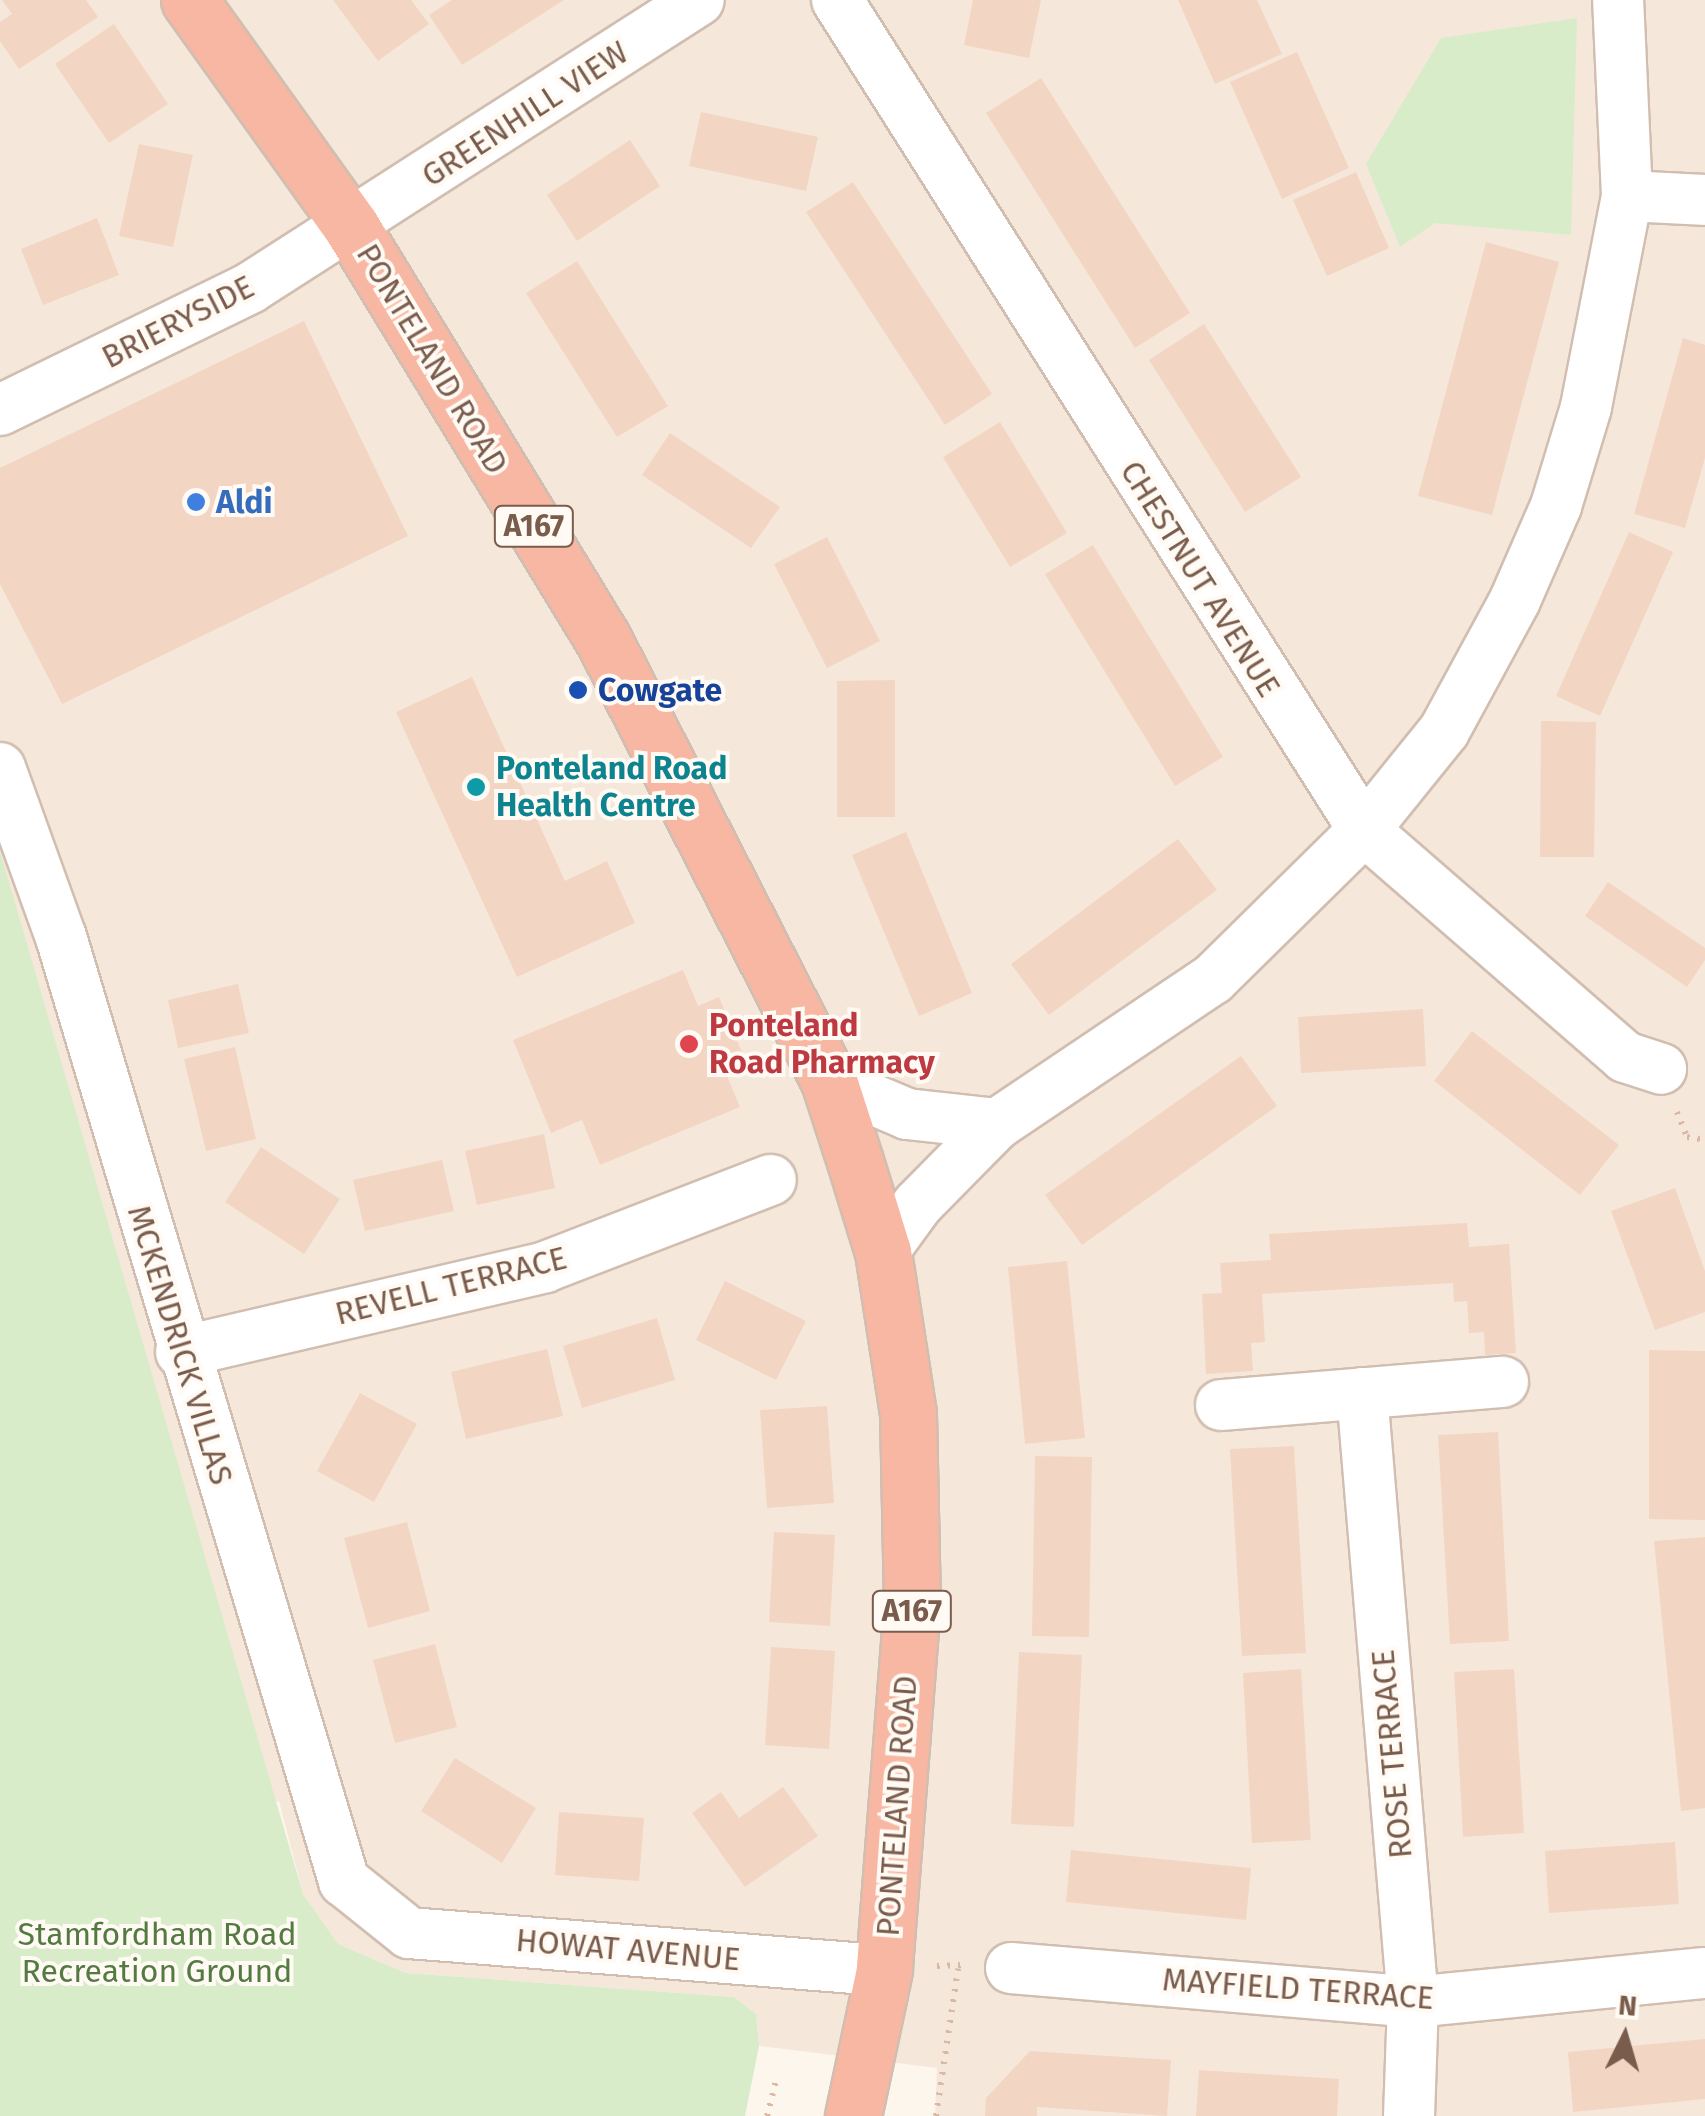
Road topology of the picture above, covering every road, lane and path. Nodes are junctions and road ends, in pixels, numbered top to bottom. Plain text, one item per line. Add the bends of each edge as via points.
1 (189, 0) edge
2 (699, 0) edge
3 (837, 0) edge
4 (1618, 0) edge
5 (1628, 196) junction
6 (1705, 200) edge
7 (352, 228) junction
8 (0, 410) edge
9 (0, 768) edge
10 (1364, 830) junction
11 (1661, 1068) dead end
12 (830, 1081) junction
13 (997, 1124) junction
14 (771, 1180) dead end
15 (883, 1252) junction
16 (180, 1352) junction
17 (1503, 1382) dead end
18 (1362, 1393) junction
19 (1221, 1405) dead end
20 (379, 1909) joint
21 (958, 1964) junction
22 (1011, 1968) joint
23 (884, 1970) junction
24 (1705, 1973) edge
25 (1413, 2002) junction
26 (777, 2077) dead end
27 (768, 2116) edge
28 (853, 2116) edge
29 (936, 2116) edge
30 (1409, 2116) edge

1 - 7 highway, PONTELAND ROAD / A167
2 - 7 street, GREENHILL VIEW
3 - 10 street, CHESTNUT AVENUE
4 - 5 street
5 - 6 street
5 - 10 street via 1586,407 1556,506 1515,600 1444,732
7 - 8 street, BRIERYSIDE via 250,288
7 - 12 highway, PONTELAND ROAD / A167 via 602,639
9 - 16 street, MCKENDRICK VILLAS via 60,937
10 - 11 street, CHESTNUT AVENUE via 1625,1057
10 - 13 street via 1212,979
12 - 13 street via 907,1114
12 - 15 highway, PONTELAND ROAD / A167
13 - 15 street via 918,1204
14 - 16 street, REVELL TERRACE via 545,1267
15 - 23 highway, PONTELAND ROAD / A167 via 908,1414 912,1603
16 - 20 street, MCKENDRICK VILLAS via 344,1881
17 - 18 street
18 - 19 street
18 - 25 street, ROSE TERRACE
20 - 23 street, HOWAT AVENUE via 410,1933
21 - 22 path
21 - 23 path
21 - 29 path
22 - 25 street, MAYFIELD TERRACE
23 - 28 highway, PONTELAND ROAD / A167
24 - 25 street, MAYFIELD TERRACE
25 - 30 street, ROSE TERRACE
26 - 27 path

